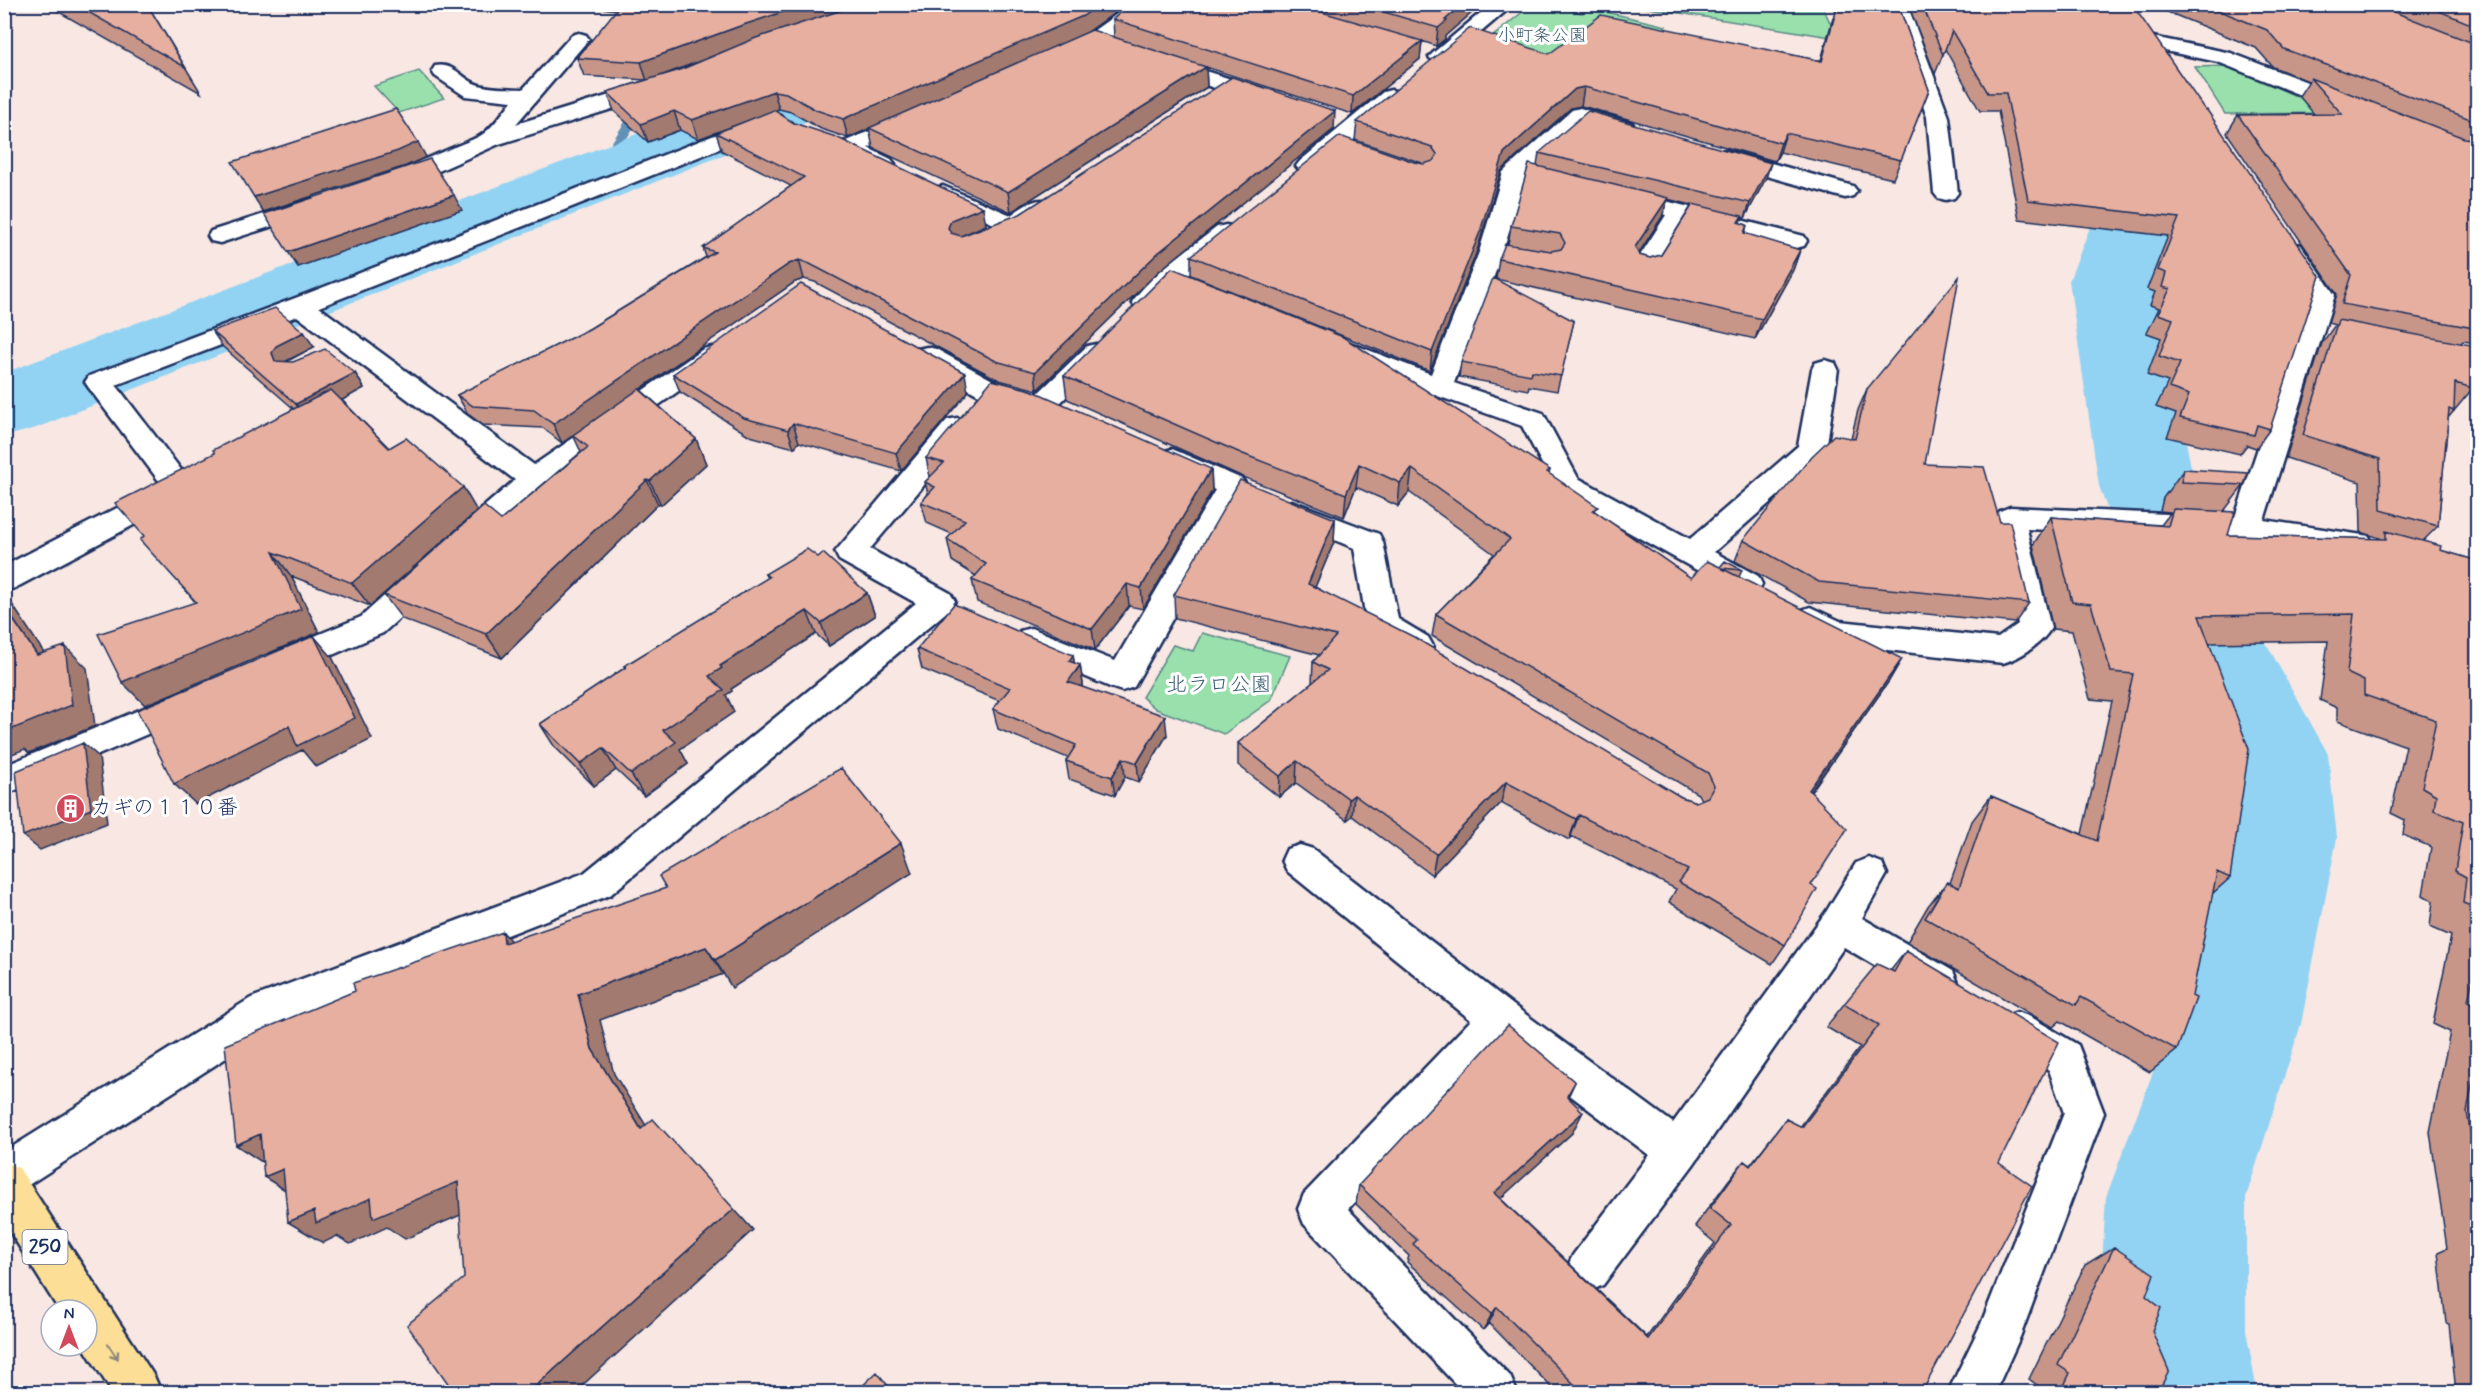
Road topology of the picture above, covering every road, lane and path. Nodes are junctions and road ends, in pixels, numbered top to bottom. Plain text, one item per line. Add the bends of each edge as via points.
1 (1145, 4) edge
2 (1504, 4) edge
3 (1897, 4) edge
4 (579, 39) dead end
5 (1093, 40) junction
6 (1115, 48) edge
7 (1149, 59) edge
8 (1040, 64) edge
9 (443, 71) dead end
10 (2172, 72) edge
11 (666, 84) edge
12 (1228, 85) junction
13 (528, 96) junction
14 (1208, 98) edge
15 (1282, 102) edge
16 (934, 111) edge
17 (2369, 114) edge
18 (781, 117) edge
19 (1649, 135) edge
20 (491, 139) junction
21 (1707, 152) edge
22 (900, 172) edge
23 (1289, 181) edge
24 (920, 182) edge
25 (372, 187) edge
26 (1845, 191) dead end
27 (1061, 193) edge
28 (1603, 193) edge
29 (1946, 193) dead end
30 (328, 201) edge
31 (1681, 211) junction
32 (1243, 218) edge
33 (1012, 225) junction
34 (2276, 227) edge
35 (220, 236) dead end
36 (984, 237) edge
37 (1795, 241) dead end
38 (1645, 268) edge
39 (1169, 278) junction
40 (1202, 291) edge
41 (301, 306) junction
42 (738, 337) edge
43 (1320, 339) edge
44 (907, 345) edge
45 (1825, 369) dead end
46 (1439, 387) junction
47 (989, 389) junction
48 (1149, 449) edge
49 (534, 479) junction
50 (1232, 486) junction
51 (2246, 528) junction
52 (2382, 551) edge
53 (1692, 554) junction
54 (4, 580) edge
55 (1004, 628) edge
56 (1443, 661) edge
57 (253, 676) edge
58 (210, 694) edge
59 (4, 781) edge
60 (1300, 860) dead end
61 (1869, 874) dead end
62 (1839, 924) junction
63 (1499, 1018) junction
64 (1678, 1151) junction
65 (4, 1176) edge
66 (4, 1183) edge
67 (1588, 1270) dead end
68 (78, 1298) edge
69 (99, 1331) edge
70 (138, 1392) edge
71 (1494, 1392) edge
72 (1971, 1392) edge

1 - 5 street
2 - 23 street via 1346,123 1346,147
3 - 29 street via 1938,117
4 - 13 street
5 - 6 street
5 - 8 street
7 - 12 street
9 - 13 street via 473,91
10 - 17 street via 2146,33 2224,57
11 - 20 street
12 - 14 street
12 - 15 street
13 - 20 street
16 - 22 street via 839,145
18 - 41 street
19 - 46 street via 1580,115 1526,174 1502,254
20 - 25 street via 415,173
21 - 26 street
24 - 33 street
27 - 33 street
28 - 31 street
30 - 35 street
31 - 37 street
31 - 38 street
32 - 39 street
33 - 36 street
34 - 51 street via 2322,295 2321,332
39 - 40 street
39 - 47 street via 1119,328 1055,408
41 - 49 street via 339,347
41 - 54 street via 99,382 180,488
42 - 49 street
43 - 46 street
44 - 47 street
45 - 53 street via 1812,450
46 - 53 street via 1533,420 1567,485
47 - 65 street via 850,552 950,606 597,884 265,1011
48 - 50 street
49 - 57 street via 372,625
50 - 55 street via 1122,678
50 - 56 street via 1368,542 1383,625
51 - 52 street via 2350,542
51 - 53 street via 2010,518 2035,628 2003,651 1834,632
58 - 59 street
60 - 63 street
61 - 62 street
62 - 64 street
62 - 72 street via 2064,1058 2084,1113 1998,1337
63 - 64 street
63 - 71 street via 1319,1209
64 - 67 street
66 - 68 highway, 250
69 -> 70 highway, 250

